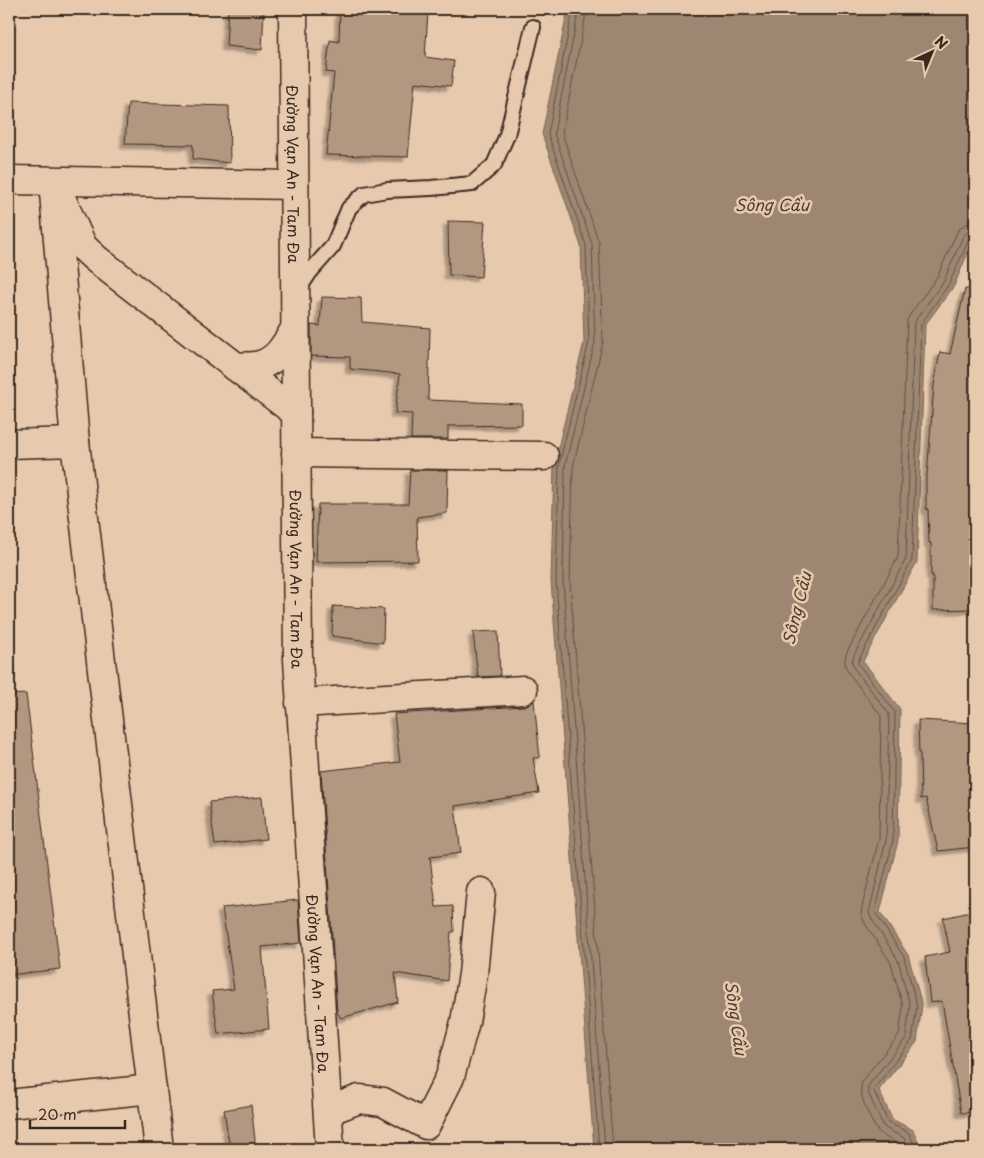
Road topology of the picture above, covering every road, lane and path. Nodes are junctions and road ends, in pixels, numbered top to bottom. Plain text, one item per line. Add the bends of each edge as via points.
1 (293, 9) edge
2 (533, 27) dead end
3 (9, 180) edge
4 (53, 181) junction
5 (294, 186) junction
6 (295, 295) junction
7 (295, 329) junction
8 (236, 367) junction
9 (296, 413) junction
10 (75, 442) junction
11 (9, 444) edge
12 (296, 453) junction
13 (544, 456) dead end
14 (523, 690) dead end
15 (300, 703) junction
16 (481, 892) dead end
17 (152, 1089) junction
18 (9, 1104) edge
19 (328, 1111) junction
20 (159, 1149) edge
21 (330, 1149) edge

1 - 5 street, Đường Vạn An - Tam Đa
2 - 6 lane via 507,135 494,165 472,184 364,194 349,208 333,246
3 - 4 street
4 - 5 street
4 - 8 street via 83,247
4 - 10 street
5 - 6 street, Đường Vạn An - Tam Đa
6 - 7 street, Đường Vạn An - Tam Đa
7 - 8 street via 274,359 259,365
7 - 9 street, Đường Vạn An - Tam Đa
8 - 9 street
9 - 12 street, Đường Vạn An - Tam Đa
10 - 11 street
10 - 17 street
12 - 13 street
12 - 15 street, Đường Vạn An - Tam Đa
14 - 15 street
15 - 19 street, Đường Vạn An - Tam Đa
16 - 19 street via 465,1022 450,1077 426,1125 383,1102 359,1099
17 - 18 street
17 - 20 street
19 - 21 street, Đường Vạn An - Tam Đa

